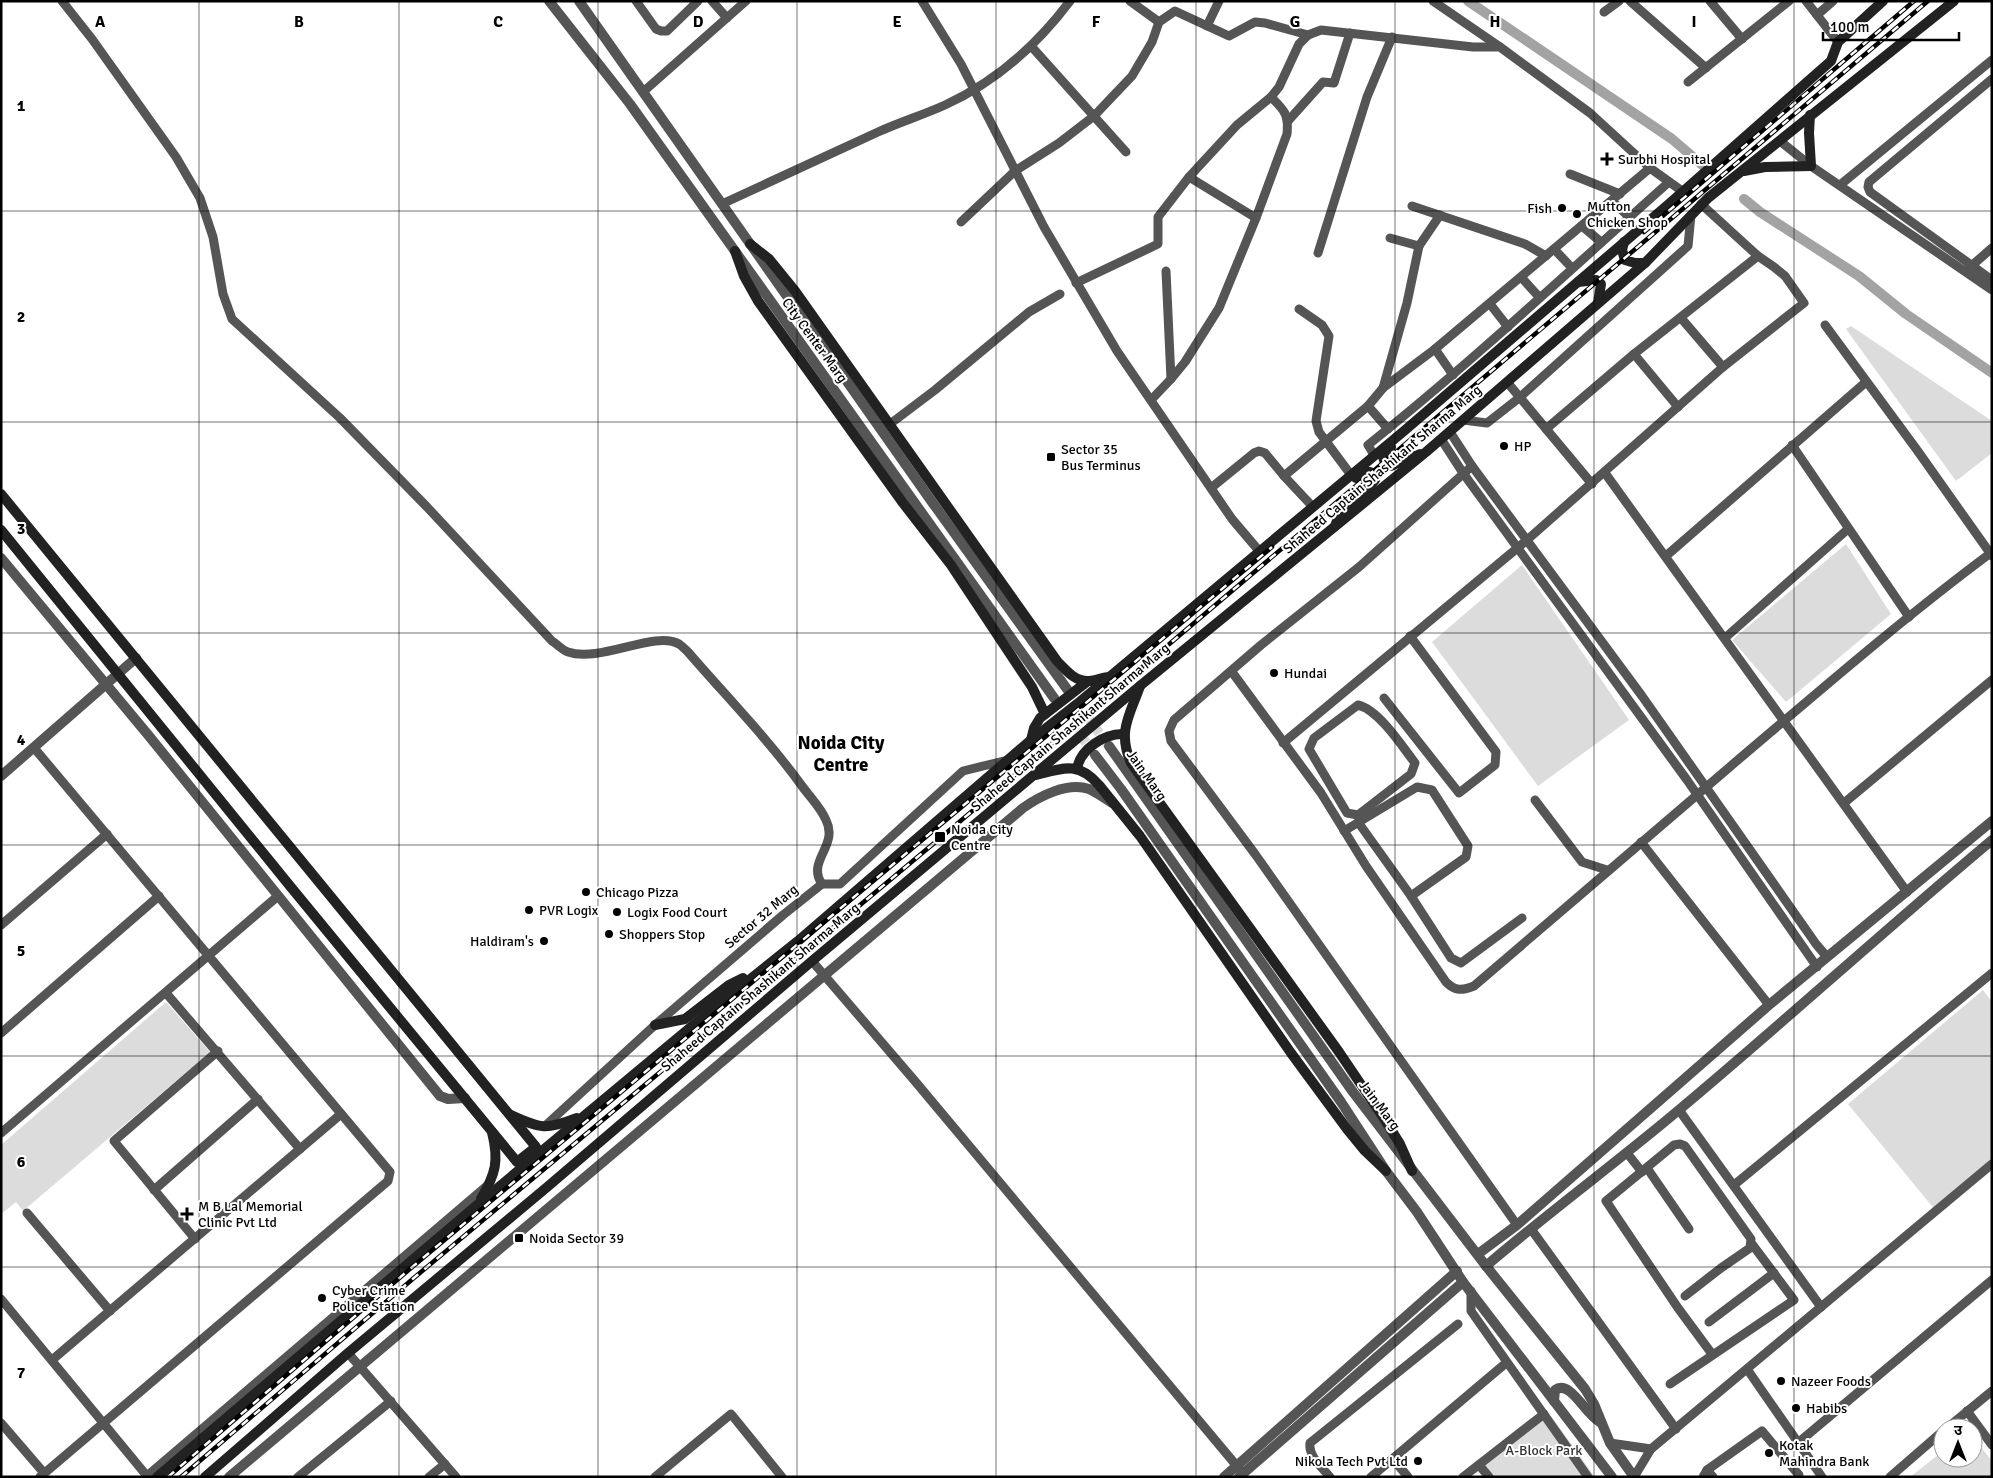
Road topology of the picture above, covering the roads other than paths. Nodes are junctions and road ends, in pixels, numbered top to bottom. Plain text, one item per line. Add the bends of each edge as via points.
1 (62, 1) edge
2 (549, 1) edge
3 (580, 1) edge
4 (636, 1) edge
5 (698, 1) edge
6 (712, 1) edge
7 (746, 1) edge
8 (922, 1) edge
9 (1070, 1) edge
10 (1130, 1) edge
11 (1219, 1) edge
12 (1433, 1) edge
13 (1618, 1) edge
14 (1630, 1) edge
15 (1710, 1) edge
16 (1806, 1) edge
17 (1832, 1) edge
18 (1883, 1) edge
19 (1954, 1) edge
20 (1784, 3) edge
21 (1604, 12) dead end
22 (1817, 14) junction
23 (727, 18) junction
24 (1159, 22) junction
25 (1206, 26) junction
26 (1350, 33) junction
27 (1308, 35) junction
28 (1392, 37) junction
29 (1742, 39) junction
30 (1838, 42) junction
31 (1031, 46) junction
32 (1500, 47) junction
33 (1992, 60) edge
34 (1706, 68) junction
35 (1688, 82) dead end
36 (1990, 83) edge
37 (974, 90) junction
38 (643, 92) junction
39 (1271, 96) junction
40 (1810, 115) junction
41 (1094, 116) junction
42 (1288, 121) junction
43 (1780, 141) junction
44 (1126, 152) dead end
45 (1811, 166) junction
46 (1650, 168) junction
47 (1015, 171) junction
48 (1570, 174) dead end
49 (1739, 174) junction
50 (1189, 177) junction
51 (1669, 182) junction
52 (1840, 185) junction
53 (1682, 191) junction
54 (1620, 194) junction
55 (1612, 200) junction
56 (1704, 201) junction
57 (722, 204) junction
58 (1412, 206) dead end
59 (1691, 215) junction
60 (1440, 216) junction
61 (1629, 217) junction
62 (1256, 218) junction
63 (961, 222) dead end
64 (1582, 226) junction
65 (1390, 238) dead end
66 (1601, 242) junction
67 (1624, 242) junction
68 (750, 244) junction
69 (1419, 246) junction
70 (1992, 248) edge
71 (1554, 249) junction
72 (735, 251) junction
73 (1318, 254) dead end
74 (1546, 256) junction
75 (1758, 256) junction
76 (1645, 263) junction
77 (1572, 268) junction
78 (1968, 268) junction
79 (1166, 271) dead end
80 (1521, 277) junction
81 (1992, 280) edge
82 (1076, 284) junction
83 (1575, 284) junction
84 (1992, 290) edge
85 (1060, 294) dead end
86 (1539, 297) junction
87 (1598, 303) junction
88 (1490, 304) junction
89 (1299, 309) dead end
90 (1681, 318) junction
91 (1824, 325) dead end
92 (1508, 327) junction
93 (1435, 349) junction
94 (1634, 354) junction
95 (1723, 367) junction
96 (1452, 375) junction
97 (1171, 379) junction
98 (1507, 382) junction
99 (1866, 382) junction
100 (1383, 388) junction
101 (1519, 398) junction
102 (1151, 400) junction
103 (1368, 406) junction
104 (1678, 407) junction
105 (1463, 420) junction
106 (890, 424) junction
107 (1388, 429) junction
108 (1546, 429) junction
109 (1404, 431) junction
110 (1446, 435) junction
111 (1326, 442) junction
112 (1792, 445) junction
113 (1426, 452) junction
114 (1374, 455) junction
115 (1472, 466) junction
116 (1463, 473) junction
117 (1605, 473) junction
118 (1351, 475) junction
119 (1284, 476) junction
120 (1592, 484) junction
121 (1211, 488) junction
122 (1, 494) edge
123 (1316, 505) junction
124 (1334, 527) junction
125 (1848, 529) junction
126 (1, 530) edge
127 (1527, 540) junction
128 (1517, 547) junction
129 (1260, 552) junction
130 (1991, 554) edge
131 (1666, 556) junction
132 (1, 558) edge
133 (1909, 617) junction
134 (1410, 636) junction
135 (1725, 638) junction
136 (136, 658) junction
137 (1232, 672) junction
138 (119, 674) junction
139 (1111, 676) junction
140 (1992, 680) edge
141 (1088, 682) junction
142 (107, 685) junction
143 (1140, 685) junction
144 (1068, 689) tunnel mouth
145 (1054, 698) tunnel mouth
146 (1384, 698) dead end
147 (1392, 708) junction
148 (1045, 714) junction
149 (1378, 717) junction
150 (1784, 720) junction
151 (1124, 734) junction
152 (1030, 740) junction
153 (1283, 743) junction
154 (1109, 746) tunnel mouth
155 (35, 749) junction
156 (1095, 755) tunnel mouth
157 (1009, 760) junction
158 (1077, 769) junction
159 (1, 776) edge
160 (1031, 777) junction
161 (1706, 787) junction
162 (1697, 794) junction
163 (1535, 800) dead end
164 (1844, 803) junction
165 (1115, 805) junction
166 (1992, 821) edge
167 (1358, 822) junction
168 (1344, 831) junction
169 (107, 834) junction
170 (1992, 840) edge
171 (1640, 842) junction
172 (1607, 870) junction
173 (822, 884) junction
174 (1907, 892) junction
175 (160, 896) junction
176 (278, 896) junction
177 (1411, 896) junction
178 (1522, 918) dead end
179 (1, 925) edge
180 (208, 956) junction
181 (812, 961) junction
182 (1822, 962) junction
183 (1992, 973) edge
184 (1835, 974) junction
185 (751, 977) junction
186 (826, 977) junction
187 (166, 993) junction
188 (1769, 1005) junction
189 (655, 1024) junction
190 (1, 1034) edge
191 (218, 1051) junction
192 (465, 1098) junction
193 (258, 1099) junction
194 (1679, 1110) junction
195 (590, 1111) junction
196 (508, 1113) junction
197 (340, 1114) junction
198 (545, 1126) junction
199 (491, 1128) junction
200 (1, 1133) edge
201 (300, 1149) junction
202 (1627, 1153) junction
203 (1992, 1164) edge
204 (1644, 1170) junction
205 (1386, 1171) junction
206 (1412, 1171) junction
207 (490, 1183) junction
208 (1734, 1185) junction
209 (154, 1190) junction
210 (476, 1206) junction
211 (27, 1213) dead end
212 (1517, 1224) junction
213 (1531, 1229) junction
214 (1689, 1229) dead end
215 (195, 1239) junction
216 (1752, 1244) junction
217 (1478, 1254) junction
218 (1486, 1266) junction
219 (1457, 1271) junction
220 (1774, 1273) junction
221 (1992, 1280) edge
222 (1463, 1282) junction
223 (1471, 1292) junction
224 (1685, 1296) dead end
225 (1, 1299) edge
226 (1821, 1307) junction
227 (110, 1311) junction
228 (1708, 1322) dead end
229 (1458, 1324) dead end
230 (348, 1353) junction
231 (1712, 1354) junction
232 (52, 1360) junction
233 (1506, 1363) junction
234 (360, 1367) junction
235 (1747, 1369) junction
236 (1670, 1384) dead end
237 (1992, 1391) edge
238 (391, 1401) junction
239 (1554, 1401) junction
240 (1967, 1411) junction
241 (1544, 1414) junction
242 (1959, 1418) edge
243 (1600, 1422) junction
244 (1, 1423) edge
245 (104, 1423) junction
246 (1676, 1429) junction
247 (1933, 1440) edge
248 (1799, 1442) junction
249 (1610, 1443) junction
250 (1992, 1445) edge
251 (1651, 1449) junction
252 (1393, 1459) junction
253 (445, 1464) junction
254 (1479, 1465) junction
255 (1814, 1466) junction
256 (1241, 1473) edge
257 (42, 1475) edge
258 (1707, 1475) edge
259 (152, 1476) edge
260 (659, 1476) edge
261 (1798, 1476) edge
262 (205, 1477) edge
263 (229, 1477) edge
264 (298, 1477) edge
265 (429, 1477) edge
266 (456, 1477) edge
267 (782, 1477) edge
268 (1224, 1477) edge
269 (1330, 1477) edge
270 (1371, 1477) edge
271 (1408, 1477) edge
272 (1463, 1477) edge
273 (1489, 1477) edge
274 (1588, 1477) edge
275 (1612, 1477) edge
276 (1634, 1477) edge
277 (1822, 1477) edge
278 (1890, 1477) edge

1 - 173 street via 176,157 200,198 213,237 223,294 232,319 340,418 552,641 567,651 582,654 657,640 679,644 688,652 790,769 826,819 830,840 816,870
2 - 72 street, City Center Marg via 630,104
3 - 38 street, City Center Marg
4 - 5 street via 656,29 661,31 667,30
6 - 23 street
7 - 23 street
8 - 37 street
9 - 31 street
10 - 24 street
11 - 25 street
12 - 32 street
13 - 21 street
14 - 34 street
15 - 29 street
16 - 22 street
17 - 22 street
18 - 30 main road, Shaheed Captain Shashikant Sharma Marg
19 - 40 main road, Shaheed Captain Shashikant Sharma Marg
20 - 29 street
22 - 30 street
23 - 38 street
24 - 25 street via 1175,11
24 - 41 street via 1152,42 1132,76
25 - 27 street via 1229,36 1255,22
26 - 27 street via 1321,30
26 - 28 street
26 - 42 street via 1334,83 1323,82
27 - 39 street via 1299,44
28 - 32 street
28 - 73 street via 1367,97
29 - 34 street
30 - 53 main road, Shaheed Captain Shashikant Sharma Marg via 1831,61
31 - 37 street
31 - 41 street
32 - 46 street via 1590,113
33 - 52 street
34 - 35 street
36 - 78 street via 1869,182 1868,187 1870,192
37 - 47 street
37 - 57 street
38 - 57 street, City Center Marg
39 - 42 street via 1284,110
39 - 50 street via 1237,125
40 - 43 main road, Shaheed Captain Shashikant Sharma Marg
40 - 45 main road
41 - 44 street
41 - 47 street
42 - 62 street via 1287,134
43 - 45 street
43 - 49 main road, Shaheed Captain Shashikant Sharma Marg
45 - 49 main road via 1765,167
45 - 52 street
46 - 51 street
46 - 54 street
47 - 63 street
47 - 82 street
48 - 54 street
49 - 56 main road, Shaheed Captain Shashikant Sharma Marg
50 - 62 street
50 - 82 street via 1158,217 1158,244
51 - 53 street
51 - 61 street
52 - 78 street
53 - 67 main road, Shaheed Captain Shashikant Sharma Marg
54 - 55 street
55 - 61 street
55 - 64 street
56 - 59 main road, Shaheed Captain Shashikant Sharma Marg
56 - 75 street
57 - 68 street, City Center Marg
58 - 60 street
59 - 76 main road, Shaheed Captain Shashikant Sharma Marg
59 - 101 street via 1688,246
60 - 69 street
60 - 74 street via 1524,244
61 - 66 street
62 - 97 street via 1219,308
64 - 66 street
64 - 71 street
65 - 69 street
66 - 77 street
67 - 76 main road via 1625,260
67 - 83 main road, Shaheed Captain Shashikant Sharma Marg
68 - 106 main road via 768,259 795,291
68 - 144 street, City Center Marg
69 - 100 street
70 - 78 street
71 - 74 street
71 - 77 street
72 - 145 street, City Center Marg
72 - 148 main road via 758,301 951,565 1032,687
74 - 80 street
75 - 90 street
75 - 95 street via 1785,276 1804,303
76 - 87 main road, Shaheed Captain Shashikant Sharma Marg
77 - 86 street
78 - 81 street
78 - 84 street
79 - 97 street
80 - 86 street
80 - 88 street
82 - 102 street
83 - 87 main road via 1586,280 1596,280 1601,284
83 - 109 main road, Shaheed Captain Shashikant Sharma Marg
85 - 106 street via 1029,312
86 - 92 street
87 - 98 main road, Shaheed Captain Shashikant Sharma Marg
88 - 92 street
88 - 93 street
89 - 111 street via 1322,326 1329,336 1316,421
90 - 94 street
90 - 95 street
91 - 99 street
92 - 96 street
93 - 96 street
93 - 100 street
94 - 104 street
94 - 108 street
95 - 104 street
96 - 107 street
97 - 102 street
98 - 101 street
98 - 105 main road, Shaheed Captain Shashikant Sharma Marg
99 - 112 street
99 - 130 street
100 - 103 street
101 - 105 street via 1487,423
101 - 108 street
102 - 121 street
103 - 107 street
103 - 111 street
104 - 117 street
105 - 110 main road, Shaheed Captain Shashikant Sharma Marg
106 - 141 main road via 1057,662 1070,674
107 - 114 street via 1368,445
108 - 120 street
109 - 113 main road via 1384,454 1386,463 1394,466
109 - 114 main road, Shaheed Captain Shashikant Sharma Marg
110 - 113 main road, Shaheed Captain Shashikant Sharma Marg
110 - 115 street
110 - 116 street
111 - 118 street
111 - 119 street
112 - 125 street
112 - 131 street
113 - 124 main road, Shaheed Captain Shashikant Sharma Marg
114 - 118 main road, Shaheed Captain Shashikant Sharma Marg
115 - 116 street
115 - 127 street
116 - 128 street
116 - 137 street via 1359,567
117 - 120 street
117 - 131 street
118 - 123 main road, Shaheed Captain Shashikant Sharma Marg
119 - 121 street via 1260,451
119 - 123 street
120 - 127 street
121 - 129 street
122 - 136 main road
123 - 124 main road via 1363,472 1372,474 1374,483 1340,513
123 - 129 main road, Shaheed Captain Shashikant Sharma Marg
124 - 143 main road, Shaheed Captain Shashikant Sharma Marg
125 - 133 street
125 - 135 street
126 - 138 main road
127 - 128 street
127 - 161 street
128 - 134 street
128 - 162 street
129 - 139 main road, Shaheed Captain Shashikant Sharma Marg
130 - 133 street
131 - 135 street
132 - 142 street
133 - 150 street
134 - 147 street via 1496,752 1495,765 1459,793
134 - 153 street
135 - 150 street
136 - 138 street
136 - 196 main road
137 - 153 street
137 - 212 street via 1174,720 1169,731 1171,742 1255,854
138 - 142 street
138 - 192 main road
139 - 141 main road
139 - 152 main road, Shaheed Captain Shashikant Sharma Marg
140 - 164 street
141 - 148 main road
142 - 155 street
142 - 176 street
143 - 151 main road
143 - 160 main road, Shaheed Captain Shashikant Sharma Marg
146 - 147 street
147 - 149 street
148 - 152 main road via 1034,728
149 - 149 street via 1415,763 1411,774 1358,815 1347,813 1309,749 1314,738 1358,705
150 - 161 street
150 - 164 street
151 - 158 main road via 1111,735 1099,742 1083,755
151 - 206 main road via 1131,763 1339,1052 1400,1144
152 - 157 main road, Shaheed Captain Shashikant Sharma Marg
153 - 168 street via 1321,793
154 - 206 street, Jain Marg
155 - 159 street
155 - 169 street
156 - 205 street, Jain Marg via 1342,1102
157 - 173 street, Sector 32 Marg via 962,771 840,884
157 - 185 main road, Shaheed Captain Shashikant Sharma Marg via 798,941
158 - 160 main road via 1065,767
158 - 165 main road via 1093,778
160 - 181 main road, Shaheed Captain Shashikant Sharma Marg
161 - 162 street
161 - 182 street via 1816,944
162 - 171 street
162 - 182 street
163 - 172 street via 1582,862
164 - 174 street
165 - 186 street via 1095,792 1078,788 1035,800
165 - 205 main road via 1347,1129
166 - 174 street
167 - 168 street
167 - 177 street
167 - 177 street via 1417,787 1432,790 1468,846 1466,857
168 - 172 street via 1446,982 1455,989 1474,986
169 - 175 street
169 - 179 street
170 - 184 street
171 - 172 street
171 - 188 street
173 - 189 street, Sector 32 Marg
174 - 182 street
175 - 180 street
175 - 190 street
176 - 180 street
176 - 192 street via 440,1096
177 - 178 street via 1450,958 1461,963
180 - 187 street
180 - 197 street
181 - 186 street
181 - 230 main road, Shaheed Captain Shashikant Sharma Marg
182 - 184 street
182 - 188 street
183 - 208 street
184 - 194 street
185 - 189 main road via 729,985 685,1019
185 - 195 main road, Shaheed Captain Shashikant Sharma Marg
186 - 234 street via 637,1131
186 - 256 street
187 - 191 street
187 - 200 street
188 - 212 street
189 - 198 street, Sector 32 Marg
191 - 193 street
191 - 209 street via 114,1141
192 - 199 main road
193 - 201 street
193 - 209 street
194 - 202 street
194 - 208 street
195 - 198 main road via 556,1126
195 - 210 main road, Shaheed Captain Shashikant Sharma Marg
196 - 198 main road via 534,1126
196 - 199 main road via 536,1147 518,1162
197 - 201 street
197 - 245 street via 390,1172 388,1181
199 - 207 main road via 496,1167
201 - 215 street
202 - 204 street
202 - 213 street
203 - 226 street
204 - 214 street
204 - 216 street via 1674,1145 1685,1146
204 - 231 street via 1606,1201
205 - 219 street, Jain Marg
206 - 217 street, Jain Marg
207 - 210 main road
207 - 259 street
208 - 226 street
209 - 215 street
210 - 259 main road, Shaheed Captain Shashikant Sharma Marg
211 - 227 street
212 - 217 street
213 - 218 street
213 - 246 street
215 - 227 street
216 - 220 street
216 - 224 street
217 - 218 street, Jain Marg
218 - 243 street, Jain Marg via 1585,1389
219 - 222 street, Jain Marg
219 - 256 street
220 - 228 street
220 - 231 street via 1794,1300
221 - 248 street
222 - 223 street, Jain Marg
222 - 256 street
223 - 233 street via 1470,1311
223 - 239 street, Jain Marg
225 - 232 street
226 - 235 street
227 - 232 street
229 - 269 street via 1310,1443 1309,1449
230 - 234 street
230 - 262 main road, Shaheed Captain Shashikant Sharma Marg
231 - 236 street
232 - 245 street
233 - 241 street
233 - 252 street
234 - 238 street
234 - 263 street
235 - 246 street
235 - 248 street
237 - 240 street
238 - 253 street
238 - 264 street
239 - 243 street via 1555,1390 1565,1387
239 - 275 street, Jain Marg
240 - 242 street
240 - 250 street
241 - 254 street
241 - 274 street
243 - 249 street, Jain Marg
244 - 257 street
245 - 257 street
245 - 259 street
246 - 251 street
247 - 278 street
248 - 255 street
249 - 251 street
249 - 276 street, Jain Marg
251 - 276 street
252 - 270 street
252 - 271 street
253 - 265 street
253 - 266 street
254 - 272 street
254 - 273 street
255 - 261 street
255 - 277 street
256 - 268 street
258 - 261 street via 1762,1431
260 - 267 street via 731,1414

